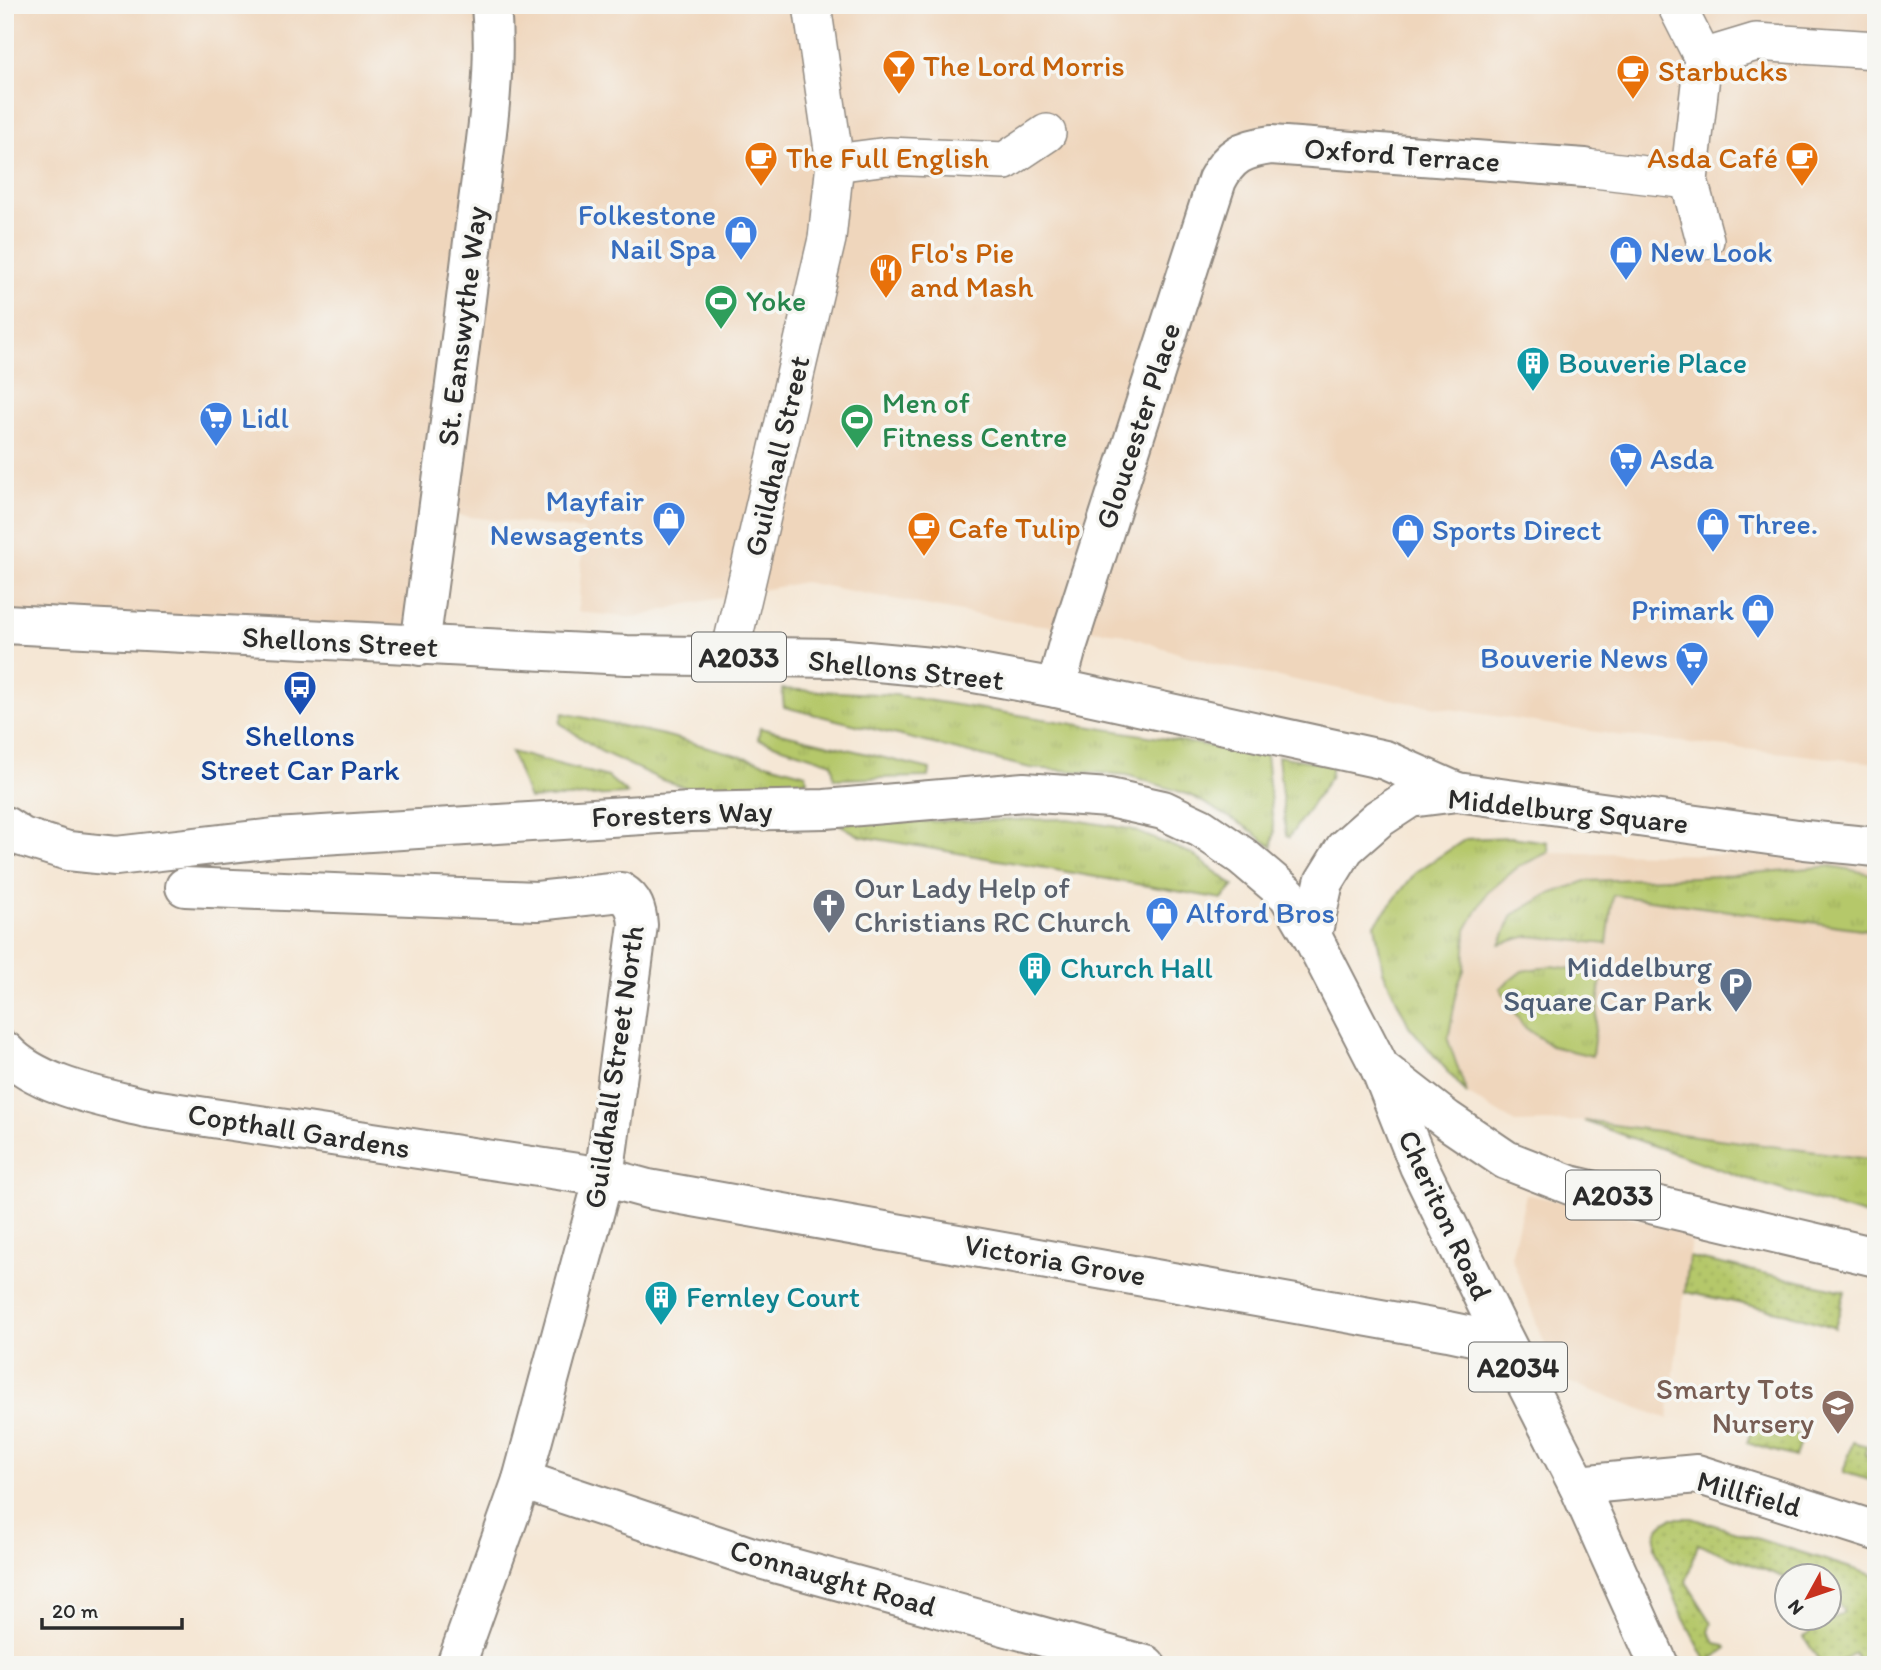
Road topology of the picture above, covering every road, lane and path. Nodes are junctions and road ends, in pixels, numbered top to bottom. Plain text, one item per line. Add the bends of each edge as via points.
1 (491, 5) edge
2 (812, 5) edge
3 (1676, 5) edge
4 (1876, 50) edge
5 (1703, 58) junction
6 (1047, 133) dead end
7 (835, 163) junction
8 (1225, 165) joint
9 (1585, 168) joint
10 (1689, 180) junction
11 (1705, 240) dead end
12 (5, 624) edge
13 (420, 646) junction
14 (729, 657) junction
15 (1056, 688) junction
16 (1457, 792) junction
17 (5, 827) edge
18 (1876, 847) edge
19 (185, 887) dead end
20 (1312, 936) junction
21 (5, 1051) edge
22 (1380, 1068) junction
23 (604, 1177) junction
24 (1876, 1257) edge
25 (1505, 1343) junction
26 (522, 1480) junction
27 (1578, 1485) junction
28 (1876, 1531) edge
29 (456, 1665) edge
30 (1146, 1665) edge
31 (1658, 1665) edge

1 - 13 street, St. Eanswythe Way via 495,43 482,163
2 - 7 street, Guildhall Street
3 - 5 street
4 - 5 street via 1756,42
5 - 10 street
6 - 7 street via 1005,161 888,156
7 - 14 street, Guildhall Street via 827,239
8 - 9 street, Oxford Terrace via 1251,148 1270,145
8 - 15 street, Gloucester Place
9 - 10 street
10 - 11 street
12 - 13 street, Shellons Street / A2033
13 - 14 street, Shellons Street / A2033
14 - 15 street, Shellons Street / A2033 via 835,658 952,669
15 - 16 street, Shellons Street / A2033 via 1385,760
16 - 18 street, Middelburg Square / A2033
16 - 20 street, Middelburg Square / A2033 via 1410,798 1345,848 1324,882
17 - 20 street, Foresters Way / A2033 via 59,848 116,856 275,838 690,812 824,809 1024,792 1109,798 1163,810 1242,856 1288,895
19 - 23 street, Guildhall Street North via 537,901 621,892 637,910 638,925
20 - 22 street, A2033
21 - 23 street, Copthall Gardens via 55,1083 146,1108
22 - 24 street, A2033 via 1506,1160 1570,1185
22 - 25 street, Cheriton Road / A2034 via 1419,1166
23 - 25 street, Victoria Grove via 648,1189
23 - 26 street, Guildhall Street North
25 - 27 street, Cheriton Road / A2034
26 - 29 street, Guildhall Street North
26 - 30 street, Connaught Road via 749,1556
27 - 28 street, Millfield via 1697,1474
27 - 31 street, Cheriton Road / A2034

